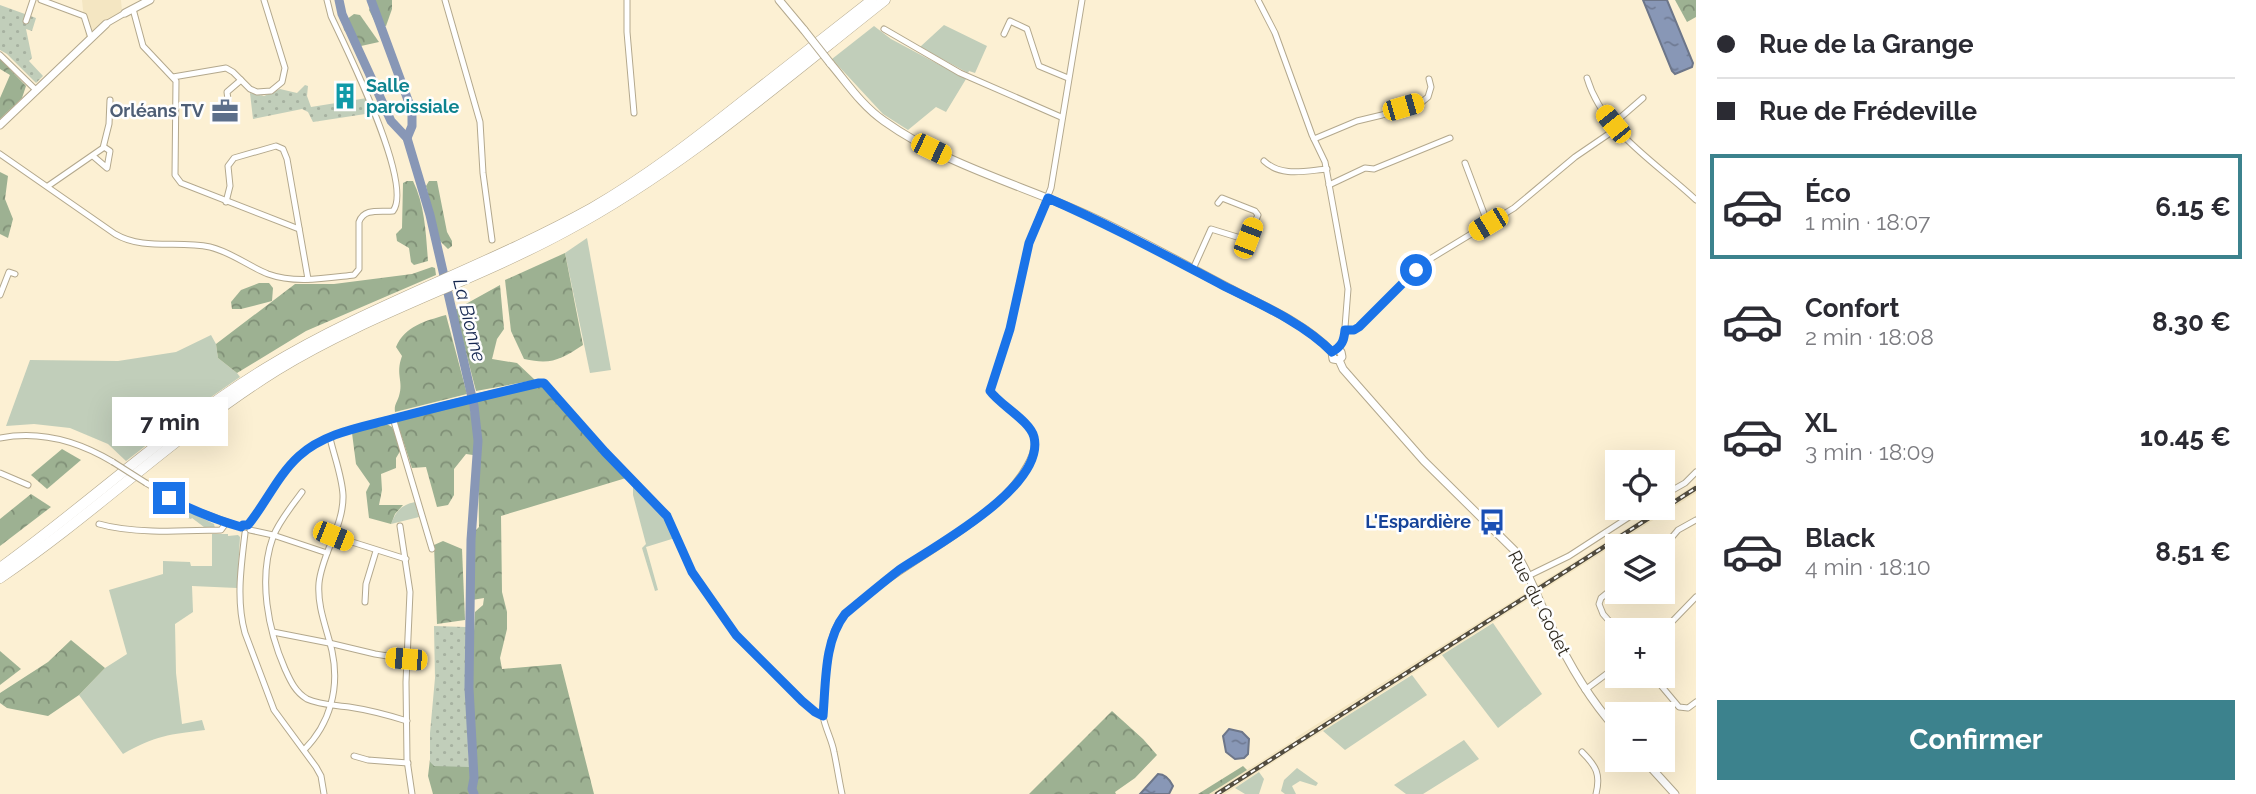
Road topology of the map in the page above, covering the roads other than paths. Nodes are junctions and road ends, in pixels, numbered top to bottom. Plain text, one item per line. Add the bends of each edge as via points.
1 (33, 0) edge
2 (41, 0) edge
3 (150, 0) edge
4 (264, 0) edge
5 (445, 0) edge
6 (627, 0) edge
7 (779, 0) edge
8 (872, 0) edge
9 (885, 0) edge
10 (1082, 0) edge
11 (1258, 0) edge
12 (328, 2) edge
13 (129, 11) junction
14 (26, 21) dead end
15 (106, 24) joint
16 (884, 29) dead end
17 (1004, 34) dead end
18 (91, 38) junction
19 (0, 55) edge
20 (173, 77) junction
21 (1068, 78) junction
22 (1587, 78) dead end
23 (1429, 79) dead end
24 (241, 80) junction
25 (36, 90) junction
26 (1643, 98) dead end
27 (110, 100) dead end
28 (634, 113) dead end
29 (230, 115) dead end
30 (1061, 117) junction
31 (0, 125) edge
32 (1615, 126) junction
33 (1450, 138) dead end
34 (1314, 139) junction
35 (104, 147) junction
36 (0, 154) edge
37 (93, 156) junction
38 (1264, 161) dead end
39 (1465, 163) dead end
40 (1327, 169) junction
41 (1329, 185) junction
42 (48, 186) junction
43 (1048, 198) junction
44 (1696, 200) edge
45 (226, 202) junction
46 (1218, 203) dead end
47 (1488, 224) junction
48 (299, 229) junction
49 (492, 240) dead end
50 (1193, 269) junction
51 (15, 274) dead end
52 (308, 279) junction
53 (450, 281) junction
54 (0, 295) edge
55 (350, 327) junction
56 (1345, 330) junction
57 (1335, 351) junction
58 (393, 418) junction
59 (0, 438) edge
60 (330, 438) junction
61 (1696, 472) edge
62 (0, 473) edge
63 (28, 485) dead end
64 (1675, 489) edge
65 (302, 492) dead end
66 (1624, 520) edge
67 (1696, 520) edge
68 (226, 523) junction
69 (99, 524) dead end
70 (400, 526) dead end
71 (246, 529) junction
72 (1675, 534) edge
73 (273, 535) junction
74 (333, 536) junction
75 (432, 549) dead end
76 (376, 551) junction
77 (327, 553) junction
78 (406, 559) junction
79 (0, 568) edge
80 (1528, 576) junction
81 (0, 578) edge
82 (1605, 595) edge
83 (1696, 597) edge
84 (365, 602) dead end
85 (1606, 618) edge
86 (1675, 619) edge
87 (273, 632) junction
88 (330, 643) junction
89 (406, 659) junction
90 (1605, 675) edge
91 (1663, 688) edge
92 (1585, 690) junction
93 (1696, 702) edge
94 (331, 704) junction
95 (1605, 715) edge
96 (823, 716) junction
97 (407, 721) junction
98 (304, 750) junction
99 (1582, 752) dead end
100 (354, 757) dead end
101 (408, 763) junction
102 (1655, 772) edge
103 (324, 794) edge
104 (412, 794) edge
105 (842, 794) edge
106 (1596, 794) edge
107 (1675, 794) edge

1 - 14 street
2 - 18 street via 84,16
3 - 13 street
4 - 24 street via 284,76 277,88 264,92 250,89
5 - 49 street via 480,122
6 - 28 street
7 - 43 street, Rue du Godet, bridge via 884,122 971,168
8 - 53 highway via 698,136 626,186
9 - 53 highway via 651,180 566,231
10 - 21 street
11 - 34 street
12 - 52 street via 379,123 397,203 393,211 361,217 357,273
13 - 15 street
13 - 20 street via 143,46
15 - 18 street
16 - 30 street via 960,73
17 - 21 street via 1010,21 1027,29 1039,66
18 - 25 street
19 - 25 street
20 - 24 street via 226,68
20 - 45 street via 177,180
21 - 30 street
22 - 32 street via 1594,99
23 - 34 street via 1428,97 1422,102
24 - 29 street via 228,92
25 - 31 street
26 - 32 street
27 - 35 street
30 - 43 street
32 - 44 street
32 - 47 street via 1521,203
33 - 41 street
34 - 40 street
35 - 37 street
35 - 37 street via 110,151 107,168
36 - 42 street
37 - 42 street
38 - 40 street via 1287,173
39 - 47 street
40 - 41 street
41 - 56 street via 1348,289
42 - 52 street via 128,241 210,247 276,276
43 - 50 street, Rue du Godet
43 - 96 street via 1029,243 1010,329 990,391 1034,435 1031,460 1006,495 899,571 839,622 831,643
45 - 48 street
45 - 48 street via 231,160 280,147 286,153
46 - 50 street via 1222,198 1258,215 1247,240 1210,229
47 - 56 street via 1430,259 1359,327
48 - 52 street
50 - 57 street, Rue du Godet via 1278,314
51 - 54 street via 9,272
53 - 55 highway
55 - 79 highway via 265,369 214,402
55 - 81 highway via 223,406
56 - 57 street
57 - 80 street, Rue du Godet via 1333,359 1339,360 1424,461 1505,539
58 - 60 street
58 - 75 street
58 - 96 street via 467,398 548,385 667,516 692,572 736,635
59 - 68 street, bridge via 37,435 82,445 189,508
60 - 71 street via 298,457
60 - 74 street via 343,496
61 - 64 street
62 - 63 street
65 - 73 street
66 - 80 street
67 - 72 street
68 - 69 street via 223,530
68 - 71 street
70 - 78 street
71 - 73 street
71 - 98 street via 242,621 274,710
73 - 77 street
73 - 87 street via 266,574
74 - 76 street
74 - 77 street
76 - 78 street
76 - 84 street
77 - 88 street via 319,593
78 - 89 street via 410,592
80 - 92 street, Rue du Godet
82 - 85 street via 1599,604
83 - 86 street
87 - 88 street
87 - 94 street via 296,690 307,699
88 - 89 street
88 - 94 street via 335,677
89 - 97 street
90 - 92 street
91 - 93 street via 1679,707
92 - 95 street, Rue du Godet
94 - 97 street
94 - 98 street via 323,725
96 - 105 street
97 - 101 street
98 - 103 street via 321,776
99 - 106 street via 1597,767
100 - 101 street
101 - 104 street
102 - 107 street

